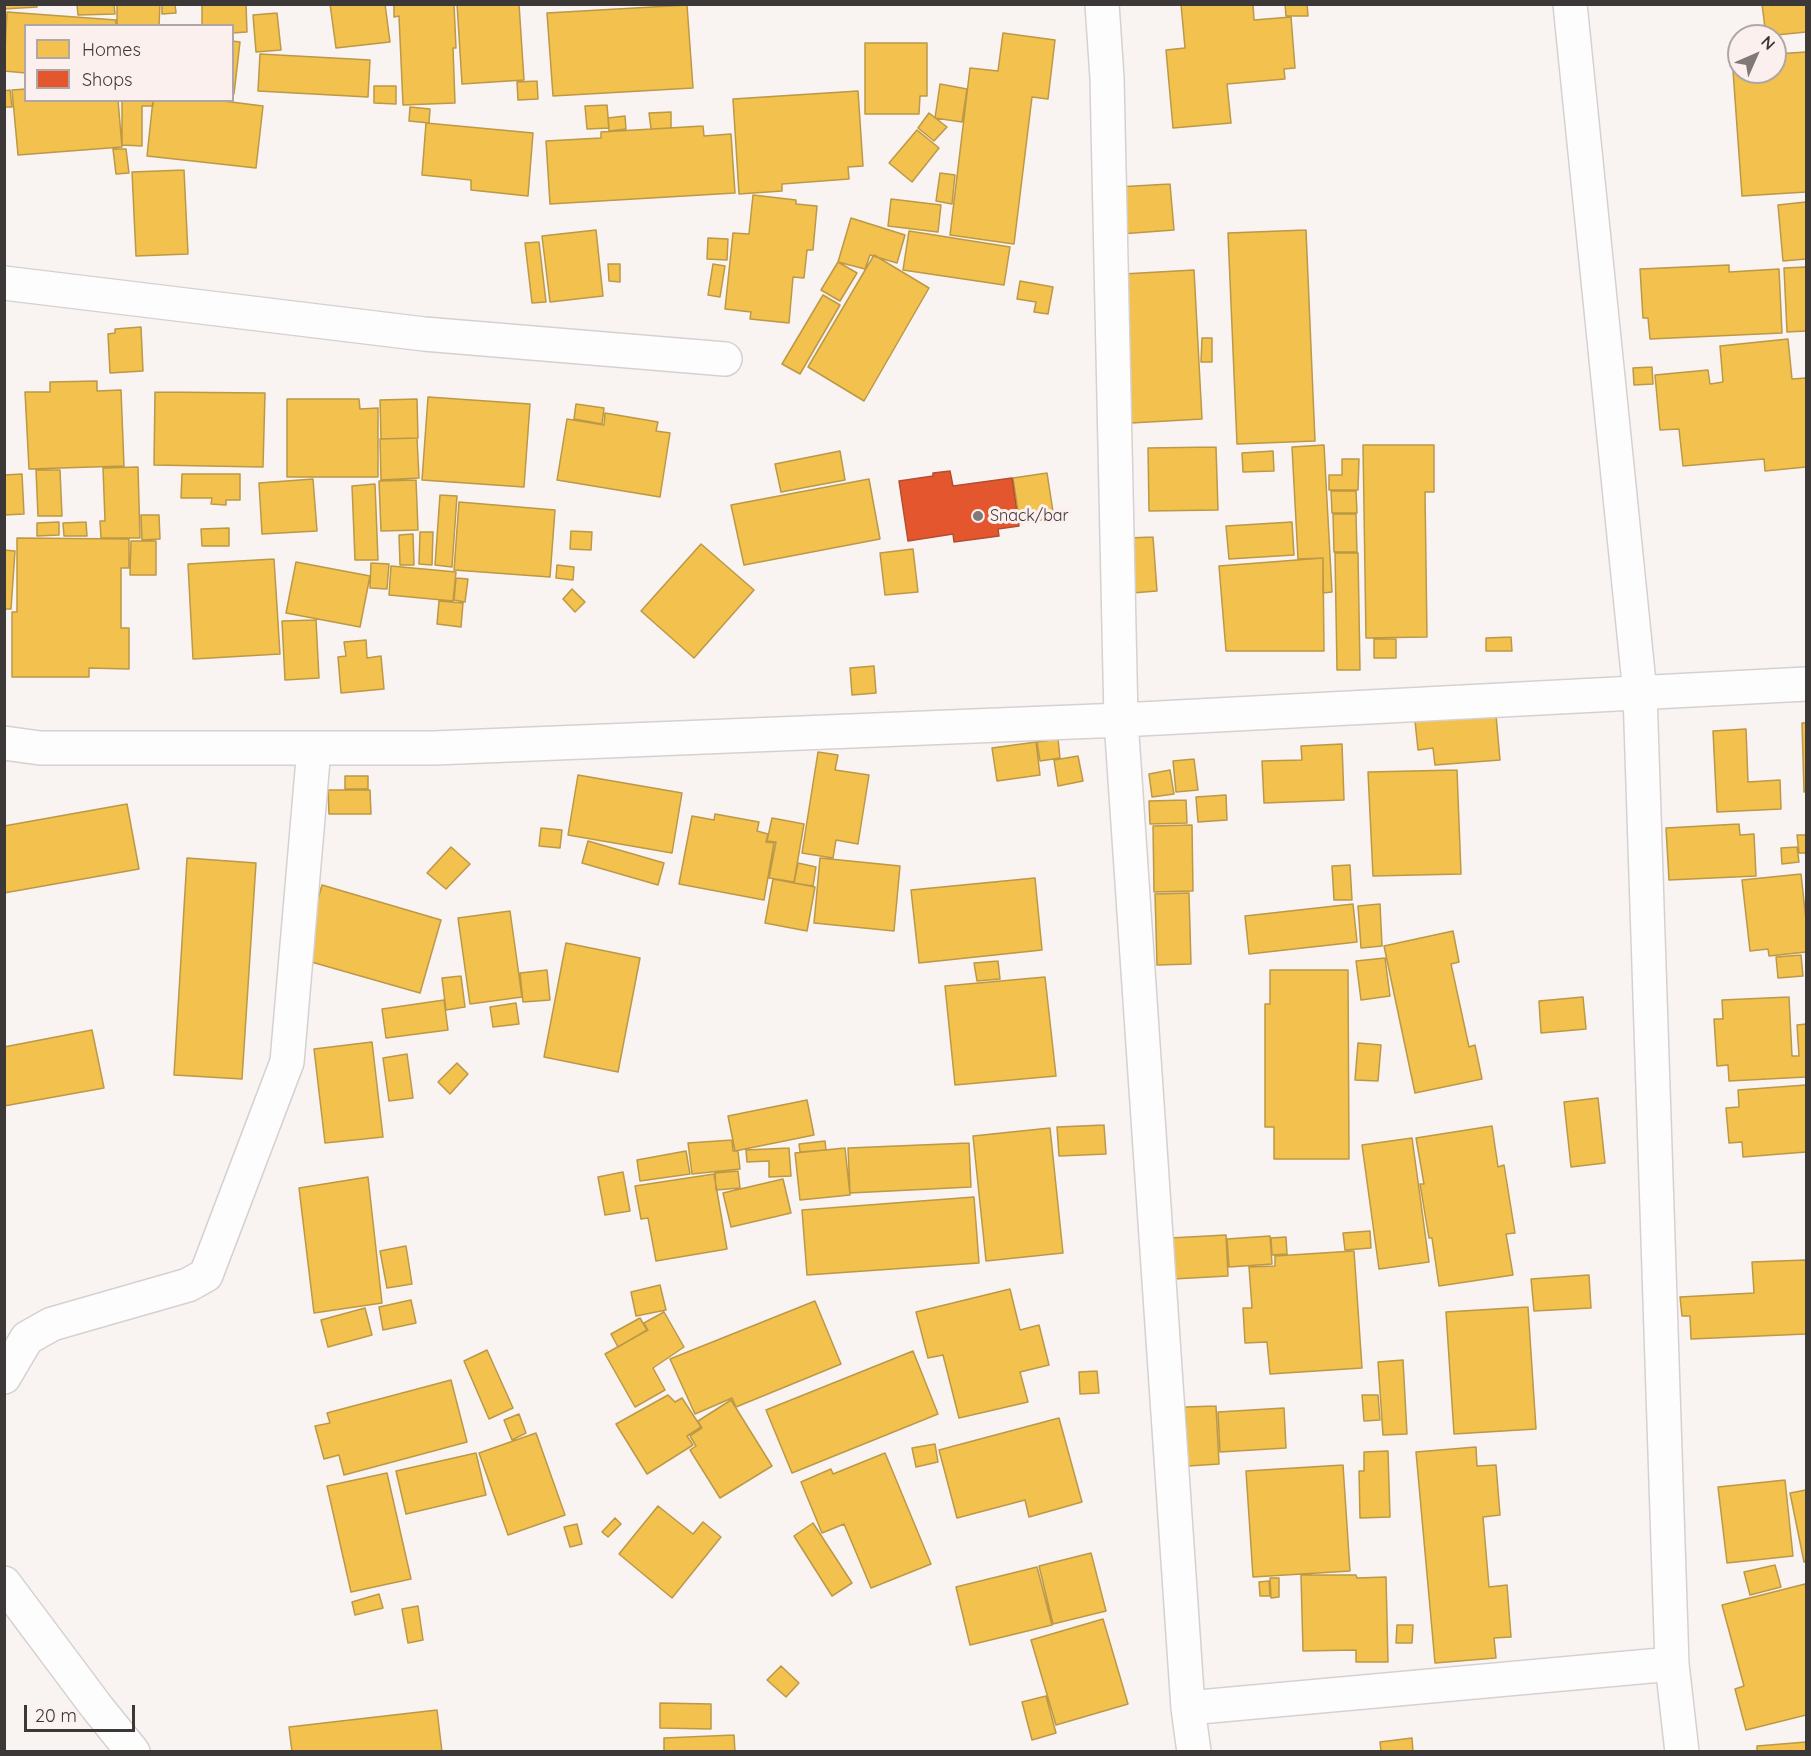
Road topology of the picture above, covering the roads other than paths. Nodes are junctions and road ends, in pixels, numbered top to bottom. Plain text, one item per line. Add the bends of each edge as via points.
1 (1102, 4) edge
2 (1570, 4) edge
3 (4, 283) edge
4 (725, 359) dead end
5 (1806, 684) edge
6 (1640, 693) junction
7 (1121, 720) junction
8 (4, 743) edge
9 (314, 748) junction
10 (4, 1377) edge
11 (4, 1583) edge
12 (1672, 1664) junction
13 (1188, 1708) junction
14 (133, 1752) edge
15 (1194, 1752) edge
16 (1682, 1752) edge

1 - 7 street via 1107,78
2 - 6 street
3 - 4 street via 424,334
5 - 6 street
6 - 7 street
6 - 12 street
7 - 9 street via 434,748
7 - 13 street
8 - 9 street via 40,748
9 - 10 street via 287,1062 206,1275 188,1285 52,1324 27,1338
11 - 14 street
12 - 13 street
12 - 16 street
13 - 15 street

